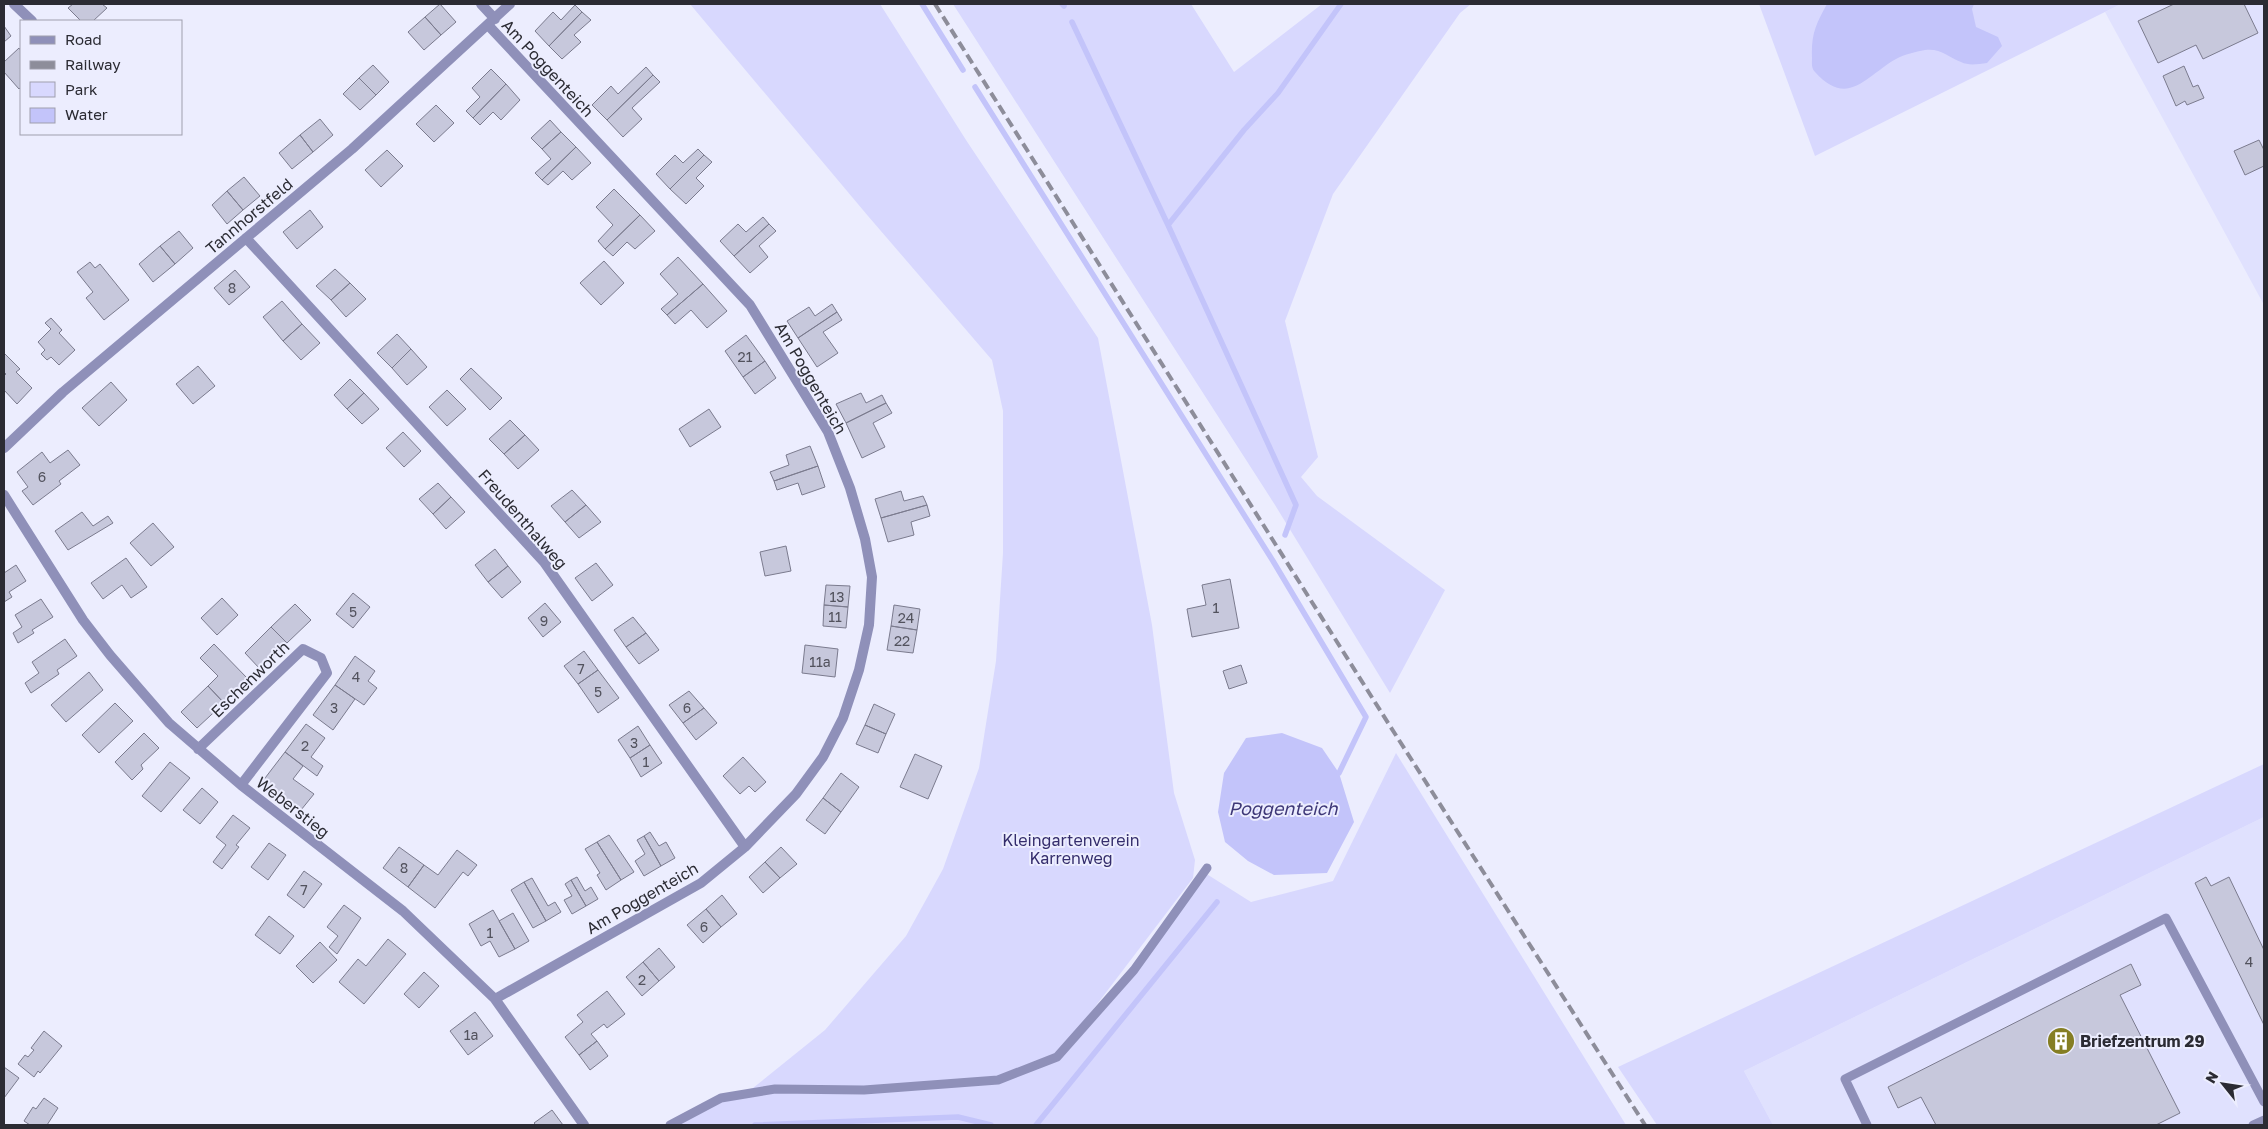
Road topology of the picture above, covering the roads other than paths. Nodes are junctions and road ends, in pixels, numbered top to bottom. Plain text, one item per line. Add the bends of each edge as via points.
1 (14, 4) edge
2 (481, 4) edge
3 (510, 4) edge
4 (31, 20) edge
5 (491, 22) junction
6 (246, 238) junction
7 (4, 448) edge
8 (4, 495) edge
9 (198, 749) junction
10 (241, 785) junction
11 (745, 847) junction
12 (1207, 868) dead end
13 (495, 998) junction
14 (2264, 1102) edge
15 (2264, 1120) edge
16 (584, 1125) edge
17 (670, 1125) edge
18 (1868, 1125) edge
19 (2253, 1125) edge

1 - 4 street
2 - 5 street, Am Poggenteich
3 - 5 street, Tannhorstfeld
5 - 6 street, Tannhorstfeld via 352,149
5 - 11 street, Am Poggenteich via 750,305 828,432 850,488 872,577 869,625 860,670 843,718 822,757 796,794
6 - 7 street, Tannhorstfeld via 62,394
6 - 11 street, Freudenthalweg via 544,562
8 - 9 street, Weberstieg via 83,620 169,723
9 - 10 street, Weberstieg
9 - 10 street, Eschenworth via 303,649 321,658 327,673
10 - 13 street, Weberstieg via 403,911
11 - 13 street, Am Poggenteich via 702,883
12 - 17 lane via 1134,970 1058,1057 998,1080 864,1090 775,1089 721,1098
13 - 16 street, Weberstieg
14 - 18 lane via 2166,918 1845,1079
15 - 19 lane

